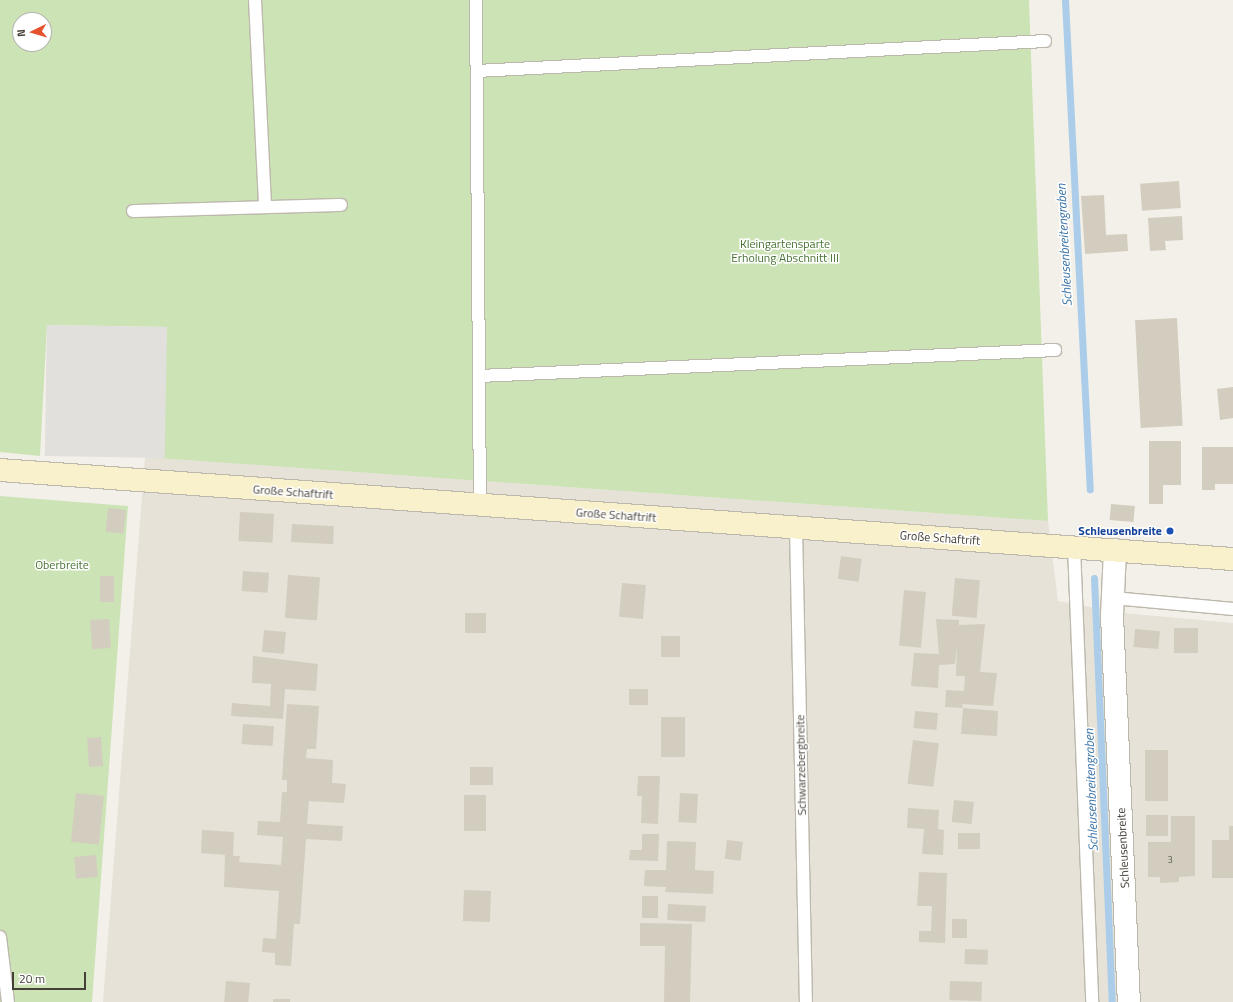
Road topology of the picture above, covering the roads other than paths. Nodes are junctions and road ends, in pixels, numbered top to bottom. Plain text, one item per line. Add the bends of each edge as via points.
1 (255, 0) edge
2 (476, 0) edge
3 (1045, 41) dead end
4 (477, 71) junction
5 (341, 205) dead end
6 (264, 207) junction
7 (133, 211) dead end
8 (1055, 350) dead end
9 (479, 376) junction
10 (0, 470) edge
11 (480, 506) junction
12 (796, 528) junction
13 (1074, 547) junction
14 (1115, 550) junction
15 (1233, 559) edge
16 (1113, 598) junction
17 (1233, 610) edge
18 (0, 937) edge
19 (8, 1002) edge
20 (806, 1002) edge
21 (1092, 1002) edge
22 (1129, 1002) edge
23 (1141, 1002) edge

1 - 6 lane
2 - 4 lane
3 - 4 lane
4 - 9 lane
5 - 6 lane
6 - 7 lane
8 - 9 lane
9 - 11 lane
10 - 11 street, Große Schaftrift
11 - 12 street, Große Schaftrift
12 - 13 street, Große Schaftrift
12 - 20 lane, Schwarzebergbreite
13 - 14 street, Große Schaftrift
13 - 21 lane
14 - 15 street, Große Schaftrift
14 - 16 street, Schleusenbreite
16 - 17 lane
16 - 22 street, Schleusenbreite
18 - 19 lane
22 - 23 street

